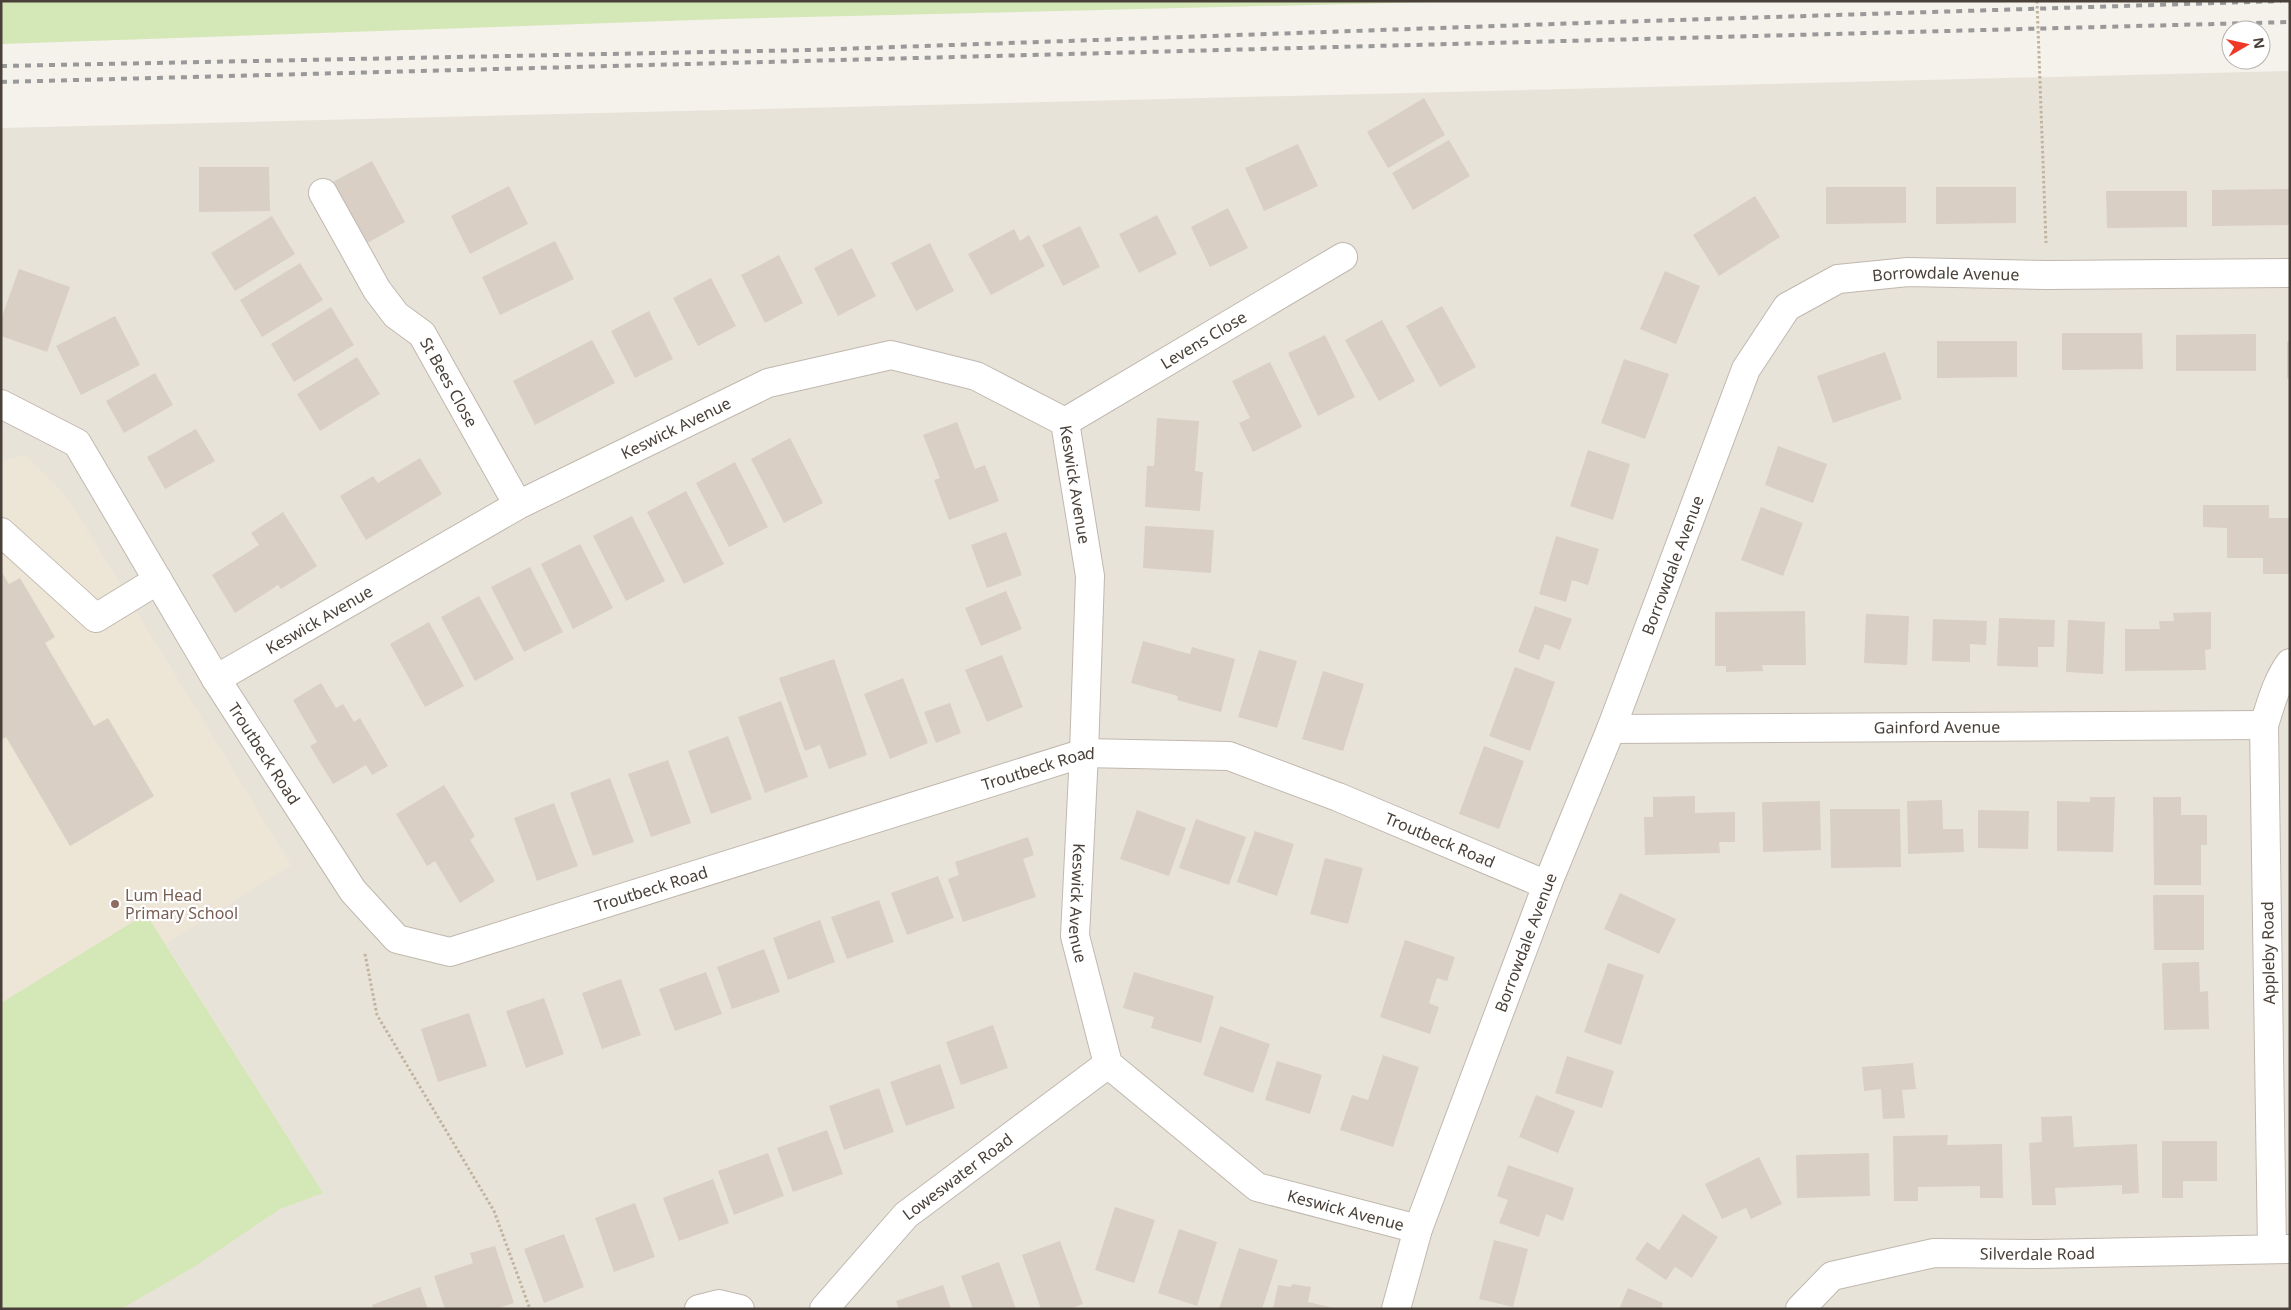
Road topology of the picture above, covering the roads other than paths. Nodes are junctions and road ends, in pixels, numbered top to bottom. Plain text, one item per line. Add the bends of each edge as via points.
1 (323, 193) dead end
2 (1343, 257) dead end
3 (2290, 273) edge
4 (1, 404) edge
5 (1065, 422) junction
6 (518, 505) junction
7 (1, 532) edge
8 (158, 580) junction
9 (2290, 663) edge
10 (216, 679) junction
11 (2264, 725) junction
12 (1611, 729) junction
13 (1084, 752) junction
14 (1547, 885) junction
15 (1108, 1064) junction
16 (1418, 1229) junction
17 (2281, 1249) edge
18 (699, 1309) edge
19 (740, 1309) edge
20 (824, 1309) edge
21 (1396, 1309) edge
22 (1800, 1309) edge

1 - 6 street, St Bees Close via 377,290 396,316 422,334
2 - 5 street, Levens Close
3 - 12 street, Borrowdale Avenue via 2047,275 1908,272 1838,279 1787,307 1746,369
4 - 8 street, Troutbeck Road via 77,443
5 - 6 street, Keswick Avenue via 976,376 891,356 768,383
5 - 13 street, Keswick Avenue via 1090,576
6 - 10 street, Keswick Avenue
7 - 8 street via 96,618
8 - 10 street, Troutbeck Road
9 - 11 street, Appleby Road via 2277,687
10 - 13 street, Troutbeck Road via 353,891 397,939 450,952
11 - 12 street, Gainford Avenue
11 - 17 street, Appleby Road
12 - 14 street, Borrowdale Avenue
13 - 14 street, Troutbeck Road via 1228,756 1338,797
13 - 15 street, Keswick Avenue via 1075,936
14 - 16 street, Borrowdale Avenue
15 - 16 street, Keswick Avenue via 1257,1187
15 - 20 street, Loweswater Road via 906,1215
16 - 21 street, Borrowdale Avenue
17 - 22 street, Silverdale Road via 1934,1253 1832,1276
18 - 19 street via 719,1304

